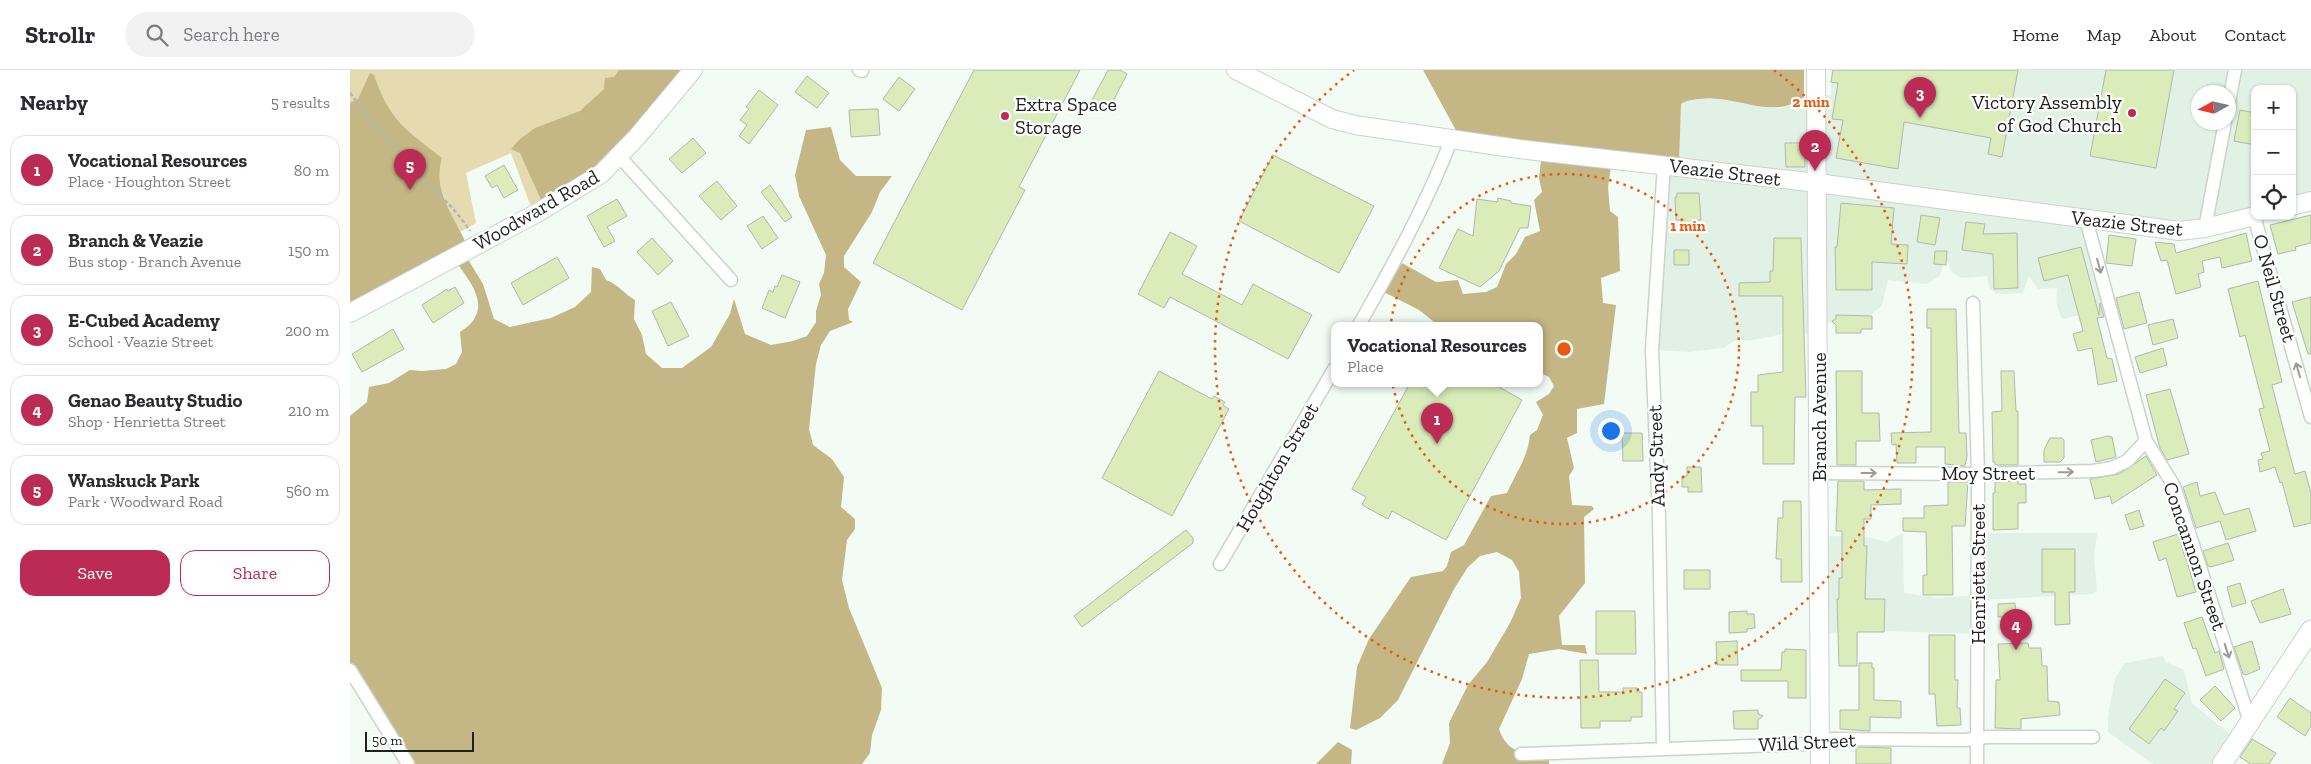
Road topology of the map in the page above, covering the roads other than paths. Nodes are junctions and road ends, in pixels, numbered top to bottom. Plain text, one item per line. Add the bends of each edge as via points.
1 (693, 70) edge
2 (1236, 70) edge
3 (1816, 70) edge
4 (2236, 70) edge
5 (2233, 85) edge
6 (2224, 130) edge
7 (1452, 138) junction
8 (620, 157) junction
9 (1664, 164) junction
10 (1817, 183) junction
11 (2311, 201) edge
12 (2296, 205) edge
13 (2251, 217) edge
14 (2086, 219) junction
15 (2256, 220) edge
16 (2205, 228) junction
17 (730, 280) dead end
18 (1973, 303) dead end
19 (350, 313) edge
20 (1361, 322) edge
21 (1331, 374) edge
22 (2311, 417) edge
23 (2146, 442) junction
24 (1820, 473) junction
25 (1978, 474) junction
26 (1220, 564) dead end
27 (2311, 630) edge
28 (350, 670) edge
29 (2250, 722) junction
30 (2093, 737) dead end
31 (1978, 738) junction
32 (1819, 742) junction
33 (1663, 748) junction
34 (1521, 754) dead end
35 (408, 764) edge
36 (1820, 764) edge
37 (1977, 764) edge
38 (2222, 764) edge

1 - 8 street, Woodward Road
2 - 7 street, Veazie Street via 1332,119
3 - 10 street, Branch Avenue
4 - 5 street
6 - 16 street
7 - 9 street, Veazie Street
7 - 20 street via 1440,171
8 - 17 street
8 - 19 street, Woodward Road via 601,174 561,198
9 - 10 street, Veazie Street
9 - 33 street, Andy Street via 1652,350 1660,544
10 - 14 street, Veazie Street
10 - 24 street, Branch Avenue
11 - 12 street
13 - 16 street, Veazie Street
14 - 16 street, Veazie Street via 2179,231
14 -> 23 street, Concannon Street
22 -> 15 street, O Neil Street
18 - 25 street, Henrietta Street
21 - 26 street, Houghton Street
25 -> 23 street, Moy Street via 2112,468 2127,461
23 -> 29 street, Concannon Street via 2174,486
24 -> 25 street, Moy Street
24 - 32 street, Branch Avenue
25 - 31 street, Henrietta Street
27 - 29 main road
28 - 35 street
29 - 38 main road
30 - 31 street, Wild Street
31 - 32 street, Wild Street via 1832,739
31 - 37 street, Henrietta Street
32 - 33 street, Wild Street
32 - 36 street, Branch Avenue
33 - 34 street, Wild Street

